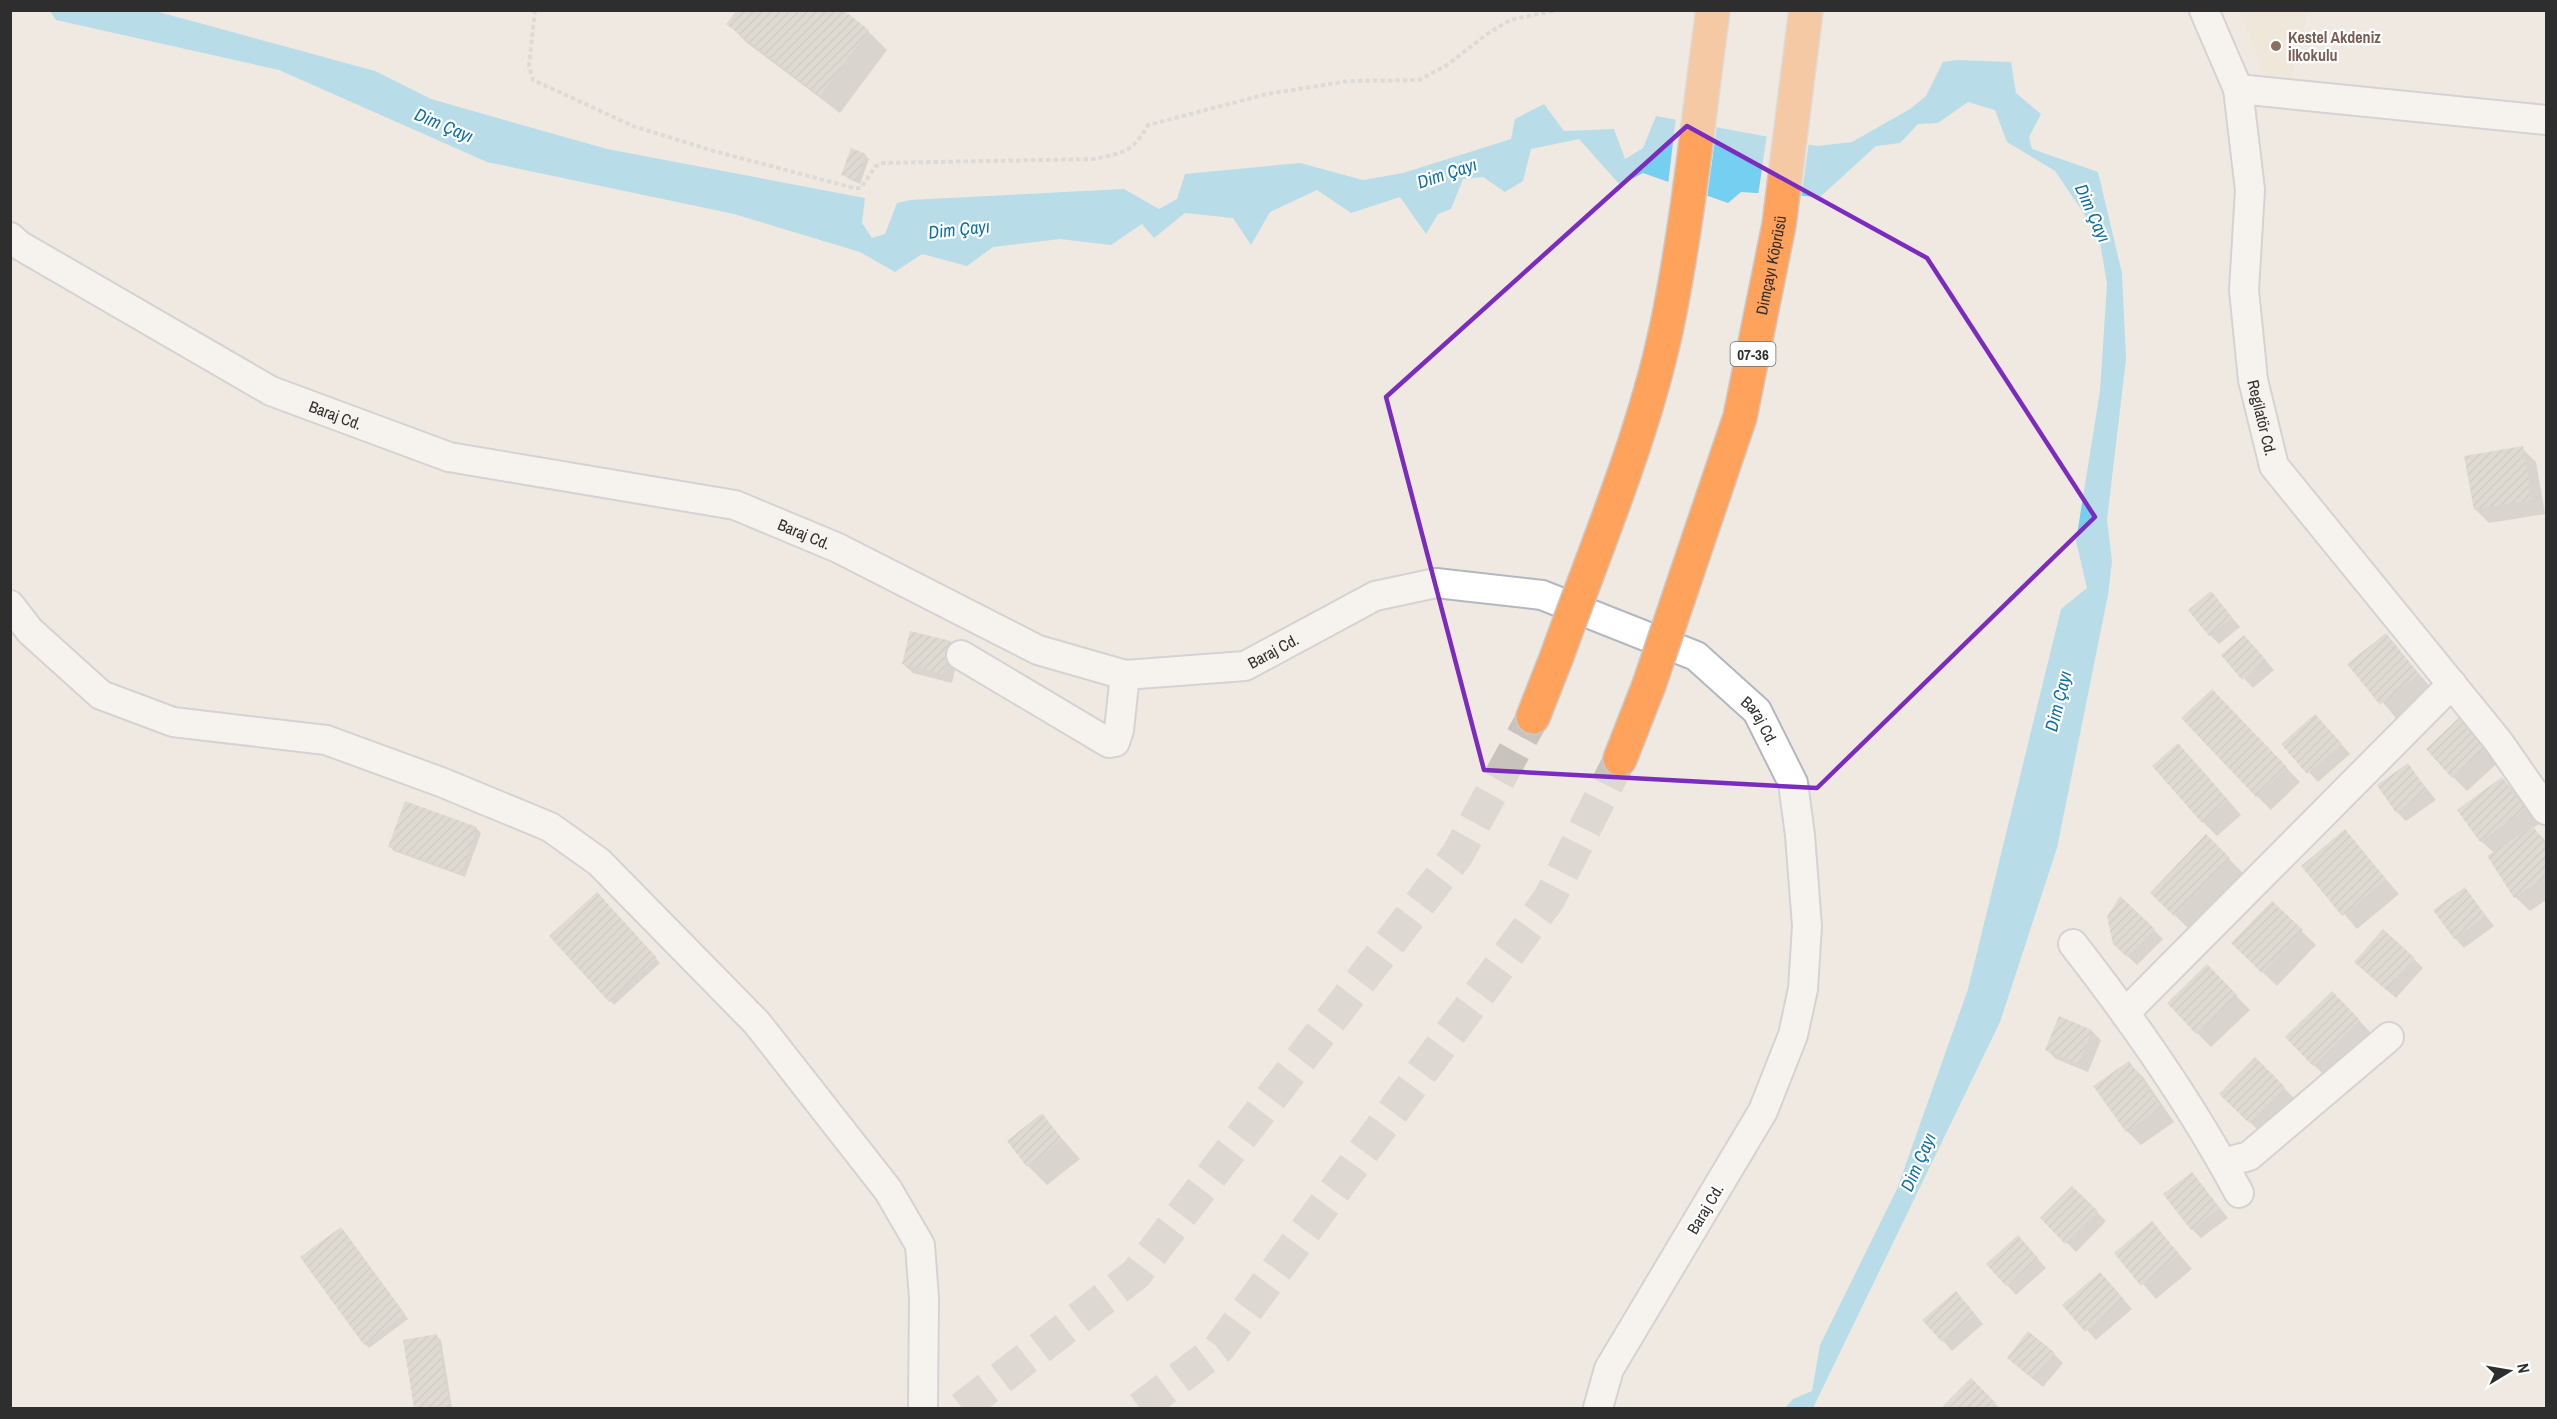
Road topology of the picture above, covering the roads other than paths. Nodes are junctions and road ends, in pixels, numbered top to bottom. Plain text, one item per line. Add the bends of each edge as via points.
1 (1713, 10) edge
2 (1806, 10) edge
3 (2204, 10) edge
4 (2238, 89) junction
5 (2547, 120) edge
6 (10, 237) edge
7 (15, 610) edge
8 (10, 645) edge
9 (961, 655) dead end
10 (1125, 675) junction
11 (2452, 684) junction
12 (1533, 717) tunnel mouth
13 (1620, 759) tunnel mouth
14 (2547, 810) edge
15 (2073, 944) dead end
16 (2126, 1012) junction
17 (2389, 1037) dead end
18 (2223, 1164) junction
19 (2239, 1193) dead end
20 (923, 1408) edge
21 (1598, 1408) edge

1 - 12 highway, bridge via 1669,317 1642,418
2 - 13 highway, Dimçayı Köprüsü / 07-36, bridge via 1779,225 1740,417
3 - 4 street, Regilatör Cd.
4 - 5 street
4 - 11 street, Regilatör Cd. via 2250,190 2244,290 2253,380 2274,466
6 - 10 street, Baraj Cd. via 271,391 449,457 735,505 838,548 1038,650
7 - 8 street
7 - 20 street via 30,631 101,694 173,722 326,740 550,826 599,862 757,1023 888,1190 920,1245 924,1298
9 - 10 street via 1109,743 1115,742 1119,730
10 - 21 street, Baraj Cd. via 1245,666 1375,596 1436,583 1542,595 1696,656 1757,711 1793,783 1800,835 1807,926 1803,989 1793,1035 1763,1111 1609,1369
11 - 14 street, Regilatör Cd.
11 - 16 street
15 - 16 street
16 - 18 street
17 - 18 street via 2248,1156
18 - 19 street

